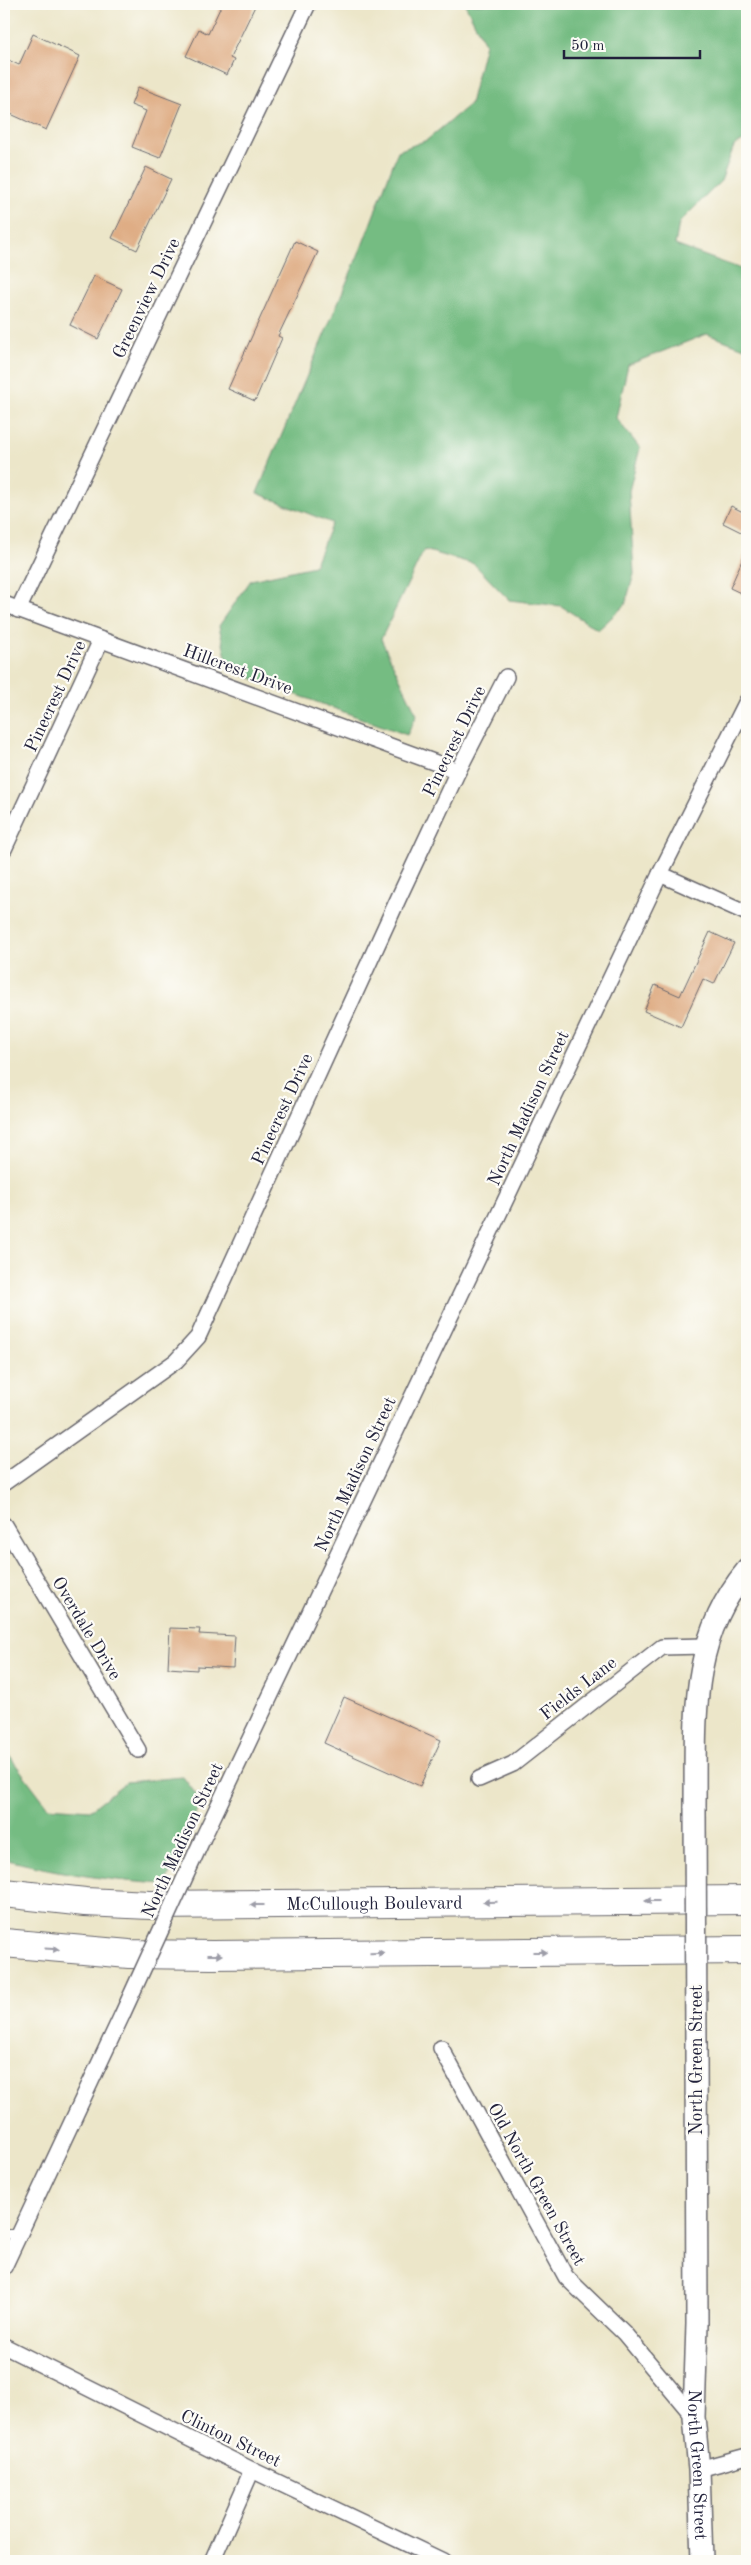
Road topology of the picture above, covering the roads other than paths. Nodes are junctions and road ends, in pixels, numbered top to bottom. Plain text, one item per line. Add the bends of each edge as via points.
1 (308, 4) edge
2 (4, 604) edge
3 (18, 610) junction
4 (101, 640) junction
5 (506, 677) dead end
6 (747, 701) edge
7 (458, 771) junction
8 (4, 848) edge
9 (660, 874) junction
10 (747, 913) edge
11 (4, 1483) edge
12 (4, 1525) edge
13 (747, 1570) edge
14 (705, 1646) junction
15 (138, 1750) dead end
16 (479, 1779) dead end
17 (4, 1880) edge
18 (4, 1893) edge
19 (747, 1900) edge
20 (85, 1902) junction
21 (4, 1943) edge
22 (747, 1950) edge
23 (441, 2048) dead end
24 (4, 2234) edge
25 (19, 2234) junction
26 (4, 2267) edge
27 (4, 2346) edge
28 (694, 2417) junction
29 (747, 2456) edge
30 (699, 2468) junction
31 (252, 2470) junction
32 (212, 2561) edge
33 (443, 2561) edge
34 (702, 2561) edge

1 - 3 street, Greenview Drive
2 - 3 street, Hillcrest Drive
3 - 4 street, Hillcrest Drive
4 - 7 street, Hillcrest Drive
4 - 8 street, Pinecrest Drive
5 - 7 street, Pinecrest Drive
6 - 9 street, North Madison Street
7 - 11 street, Pinecrest Drive via 198,1336 176,1361
9 - 10 street
9 - 25 street, North Madison Street, bridge
12 - 15 street, Overdale Drive
13 - 14 street, North Green Street via 723,1604
14 - 16 street, Fields Lane via 662,1646 513,1764
14 - 28 street, North Green Street, bridge via 696,1699 697,2324
17 - 20 highway
18 - 20 highway, McCullough Boulevard
19 -> 20 highway, McCullough Boulevard via 159,1905
21 -> 22 highway via 129,1954
23 - 28 street, Old North Green Street via 566,2278 624,2333
24 - 25 lane
25 - 26 street, North Madison Street
27 - 31 street, Clinton Street
28 - 30 street, North Green Street
29 - 30 street
30 - 34 street, North Green Street
31 - 32 street
31 - 33 street, Clinton Street

